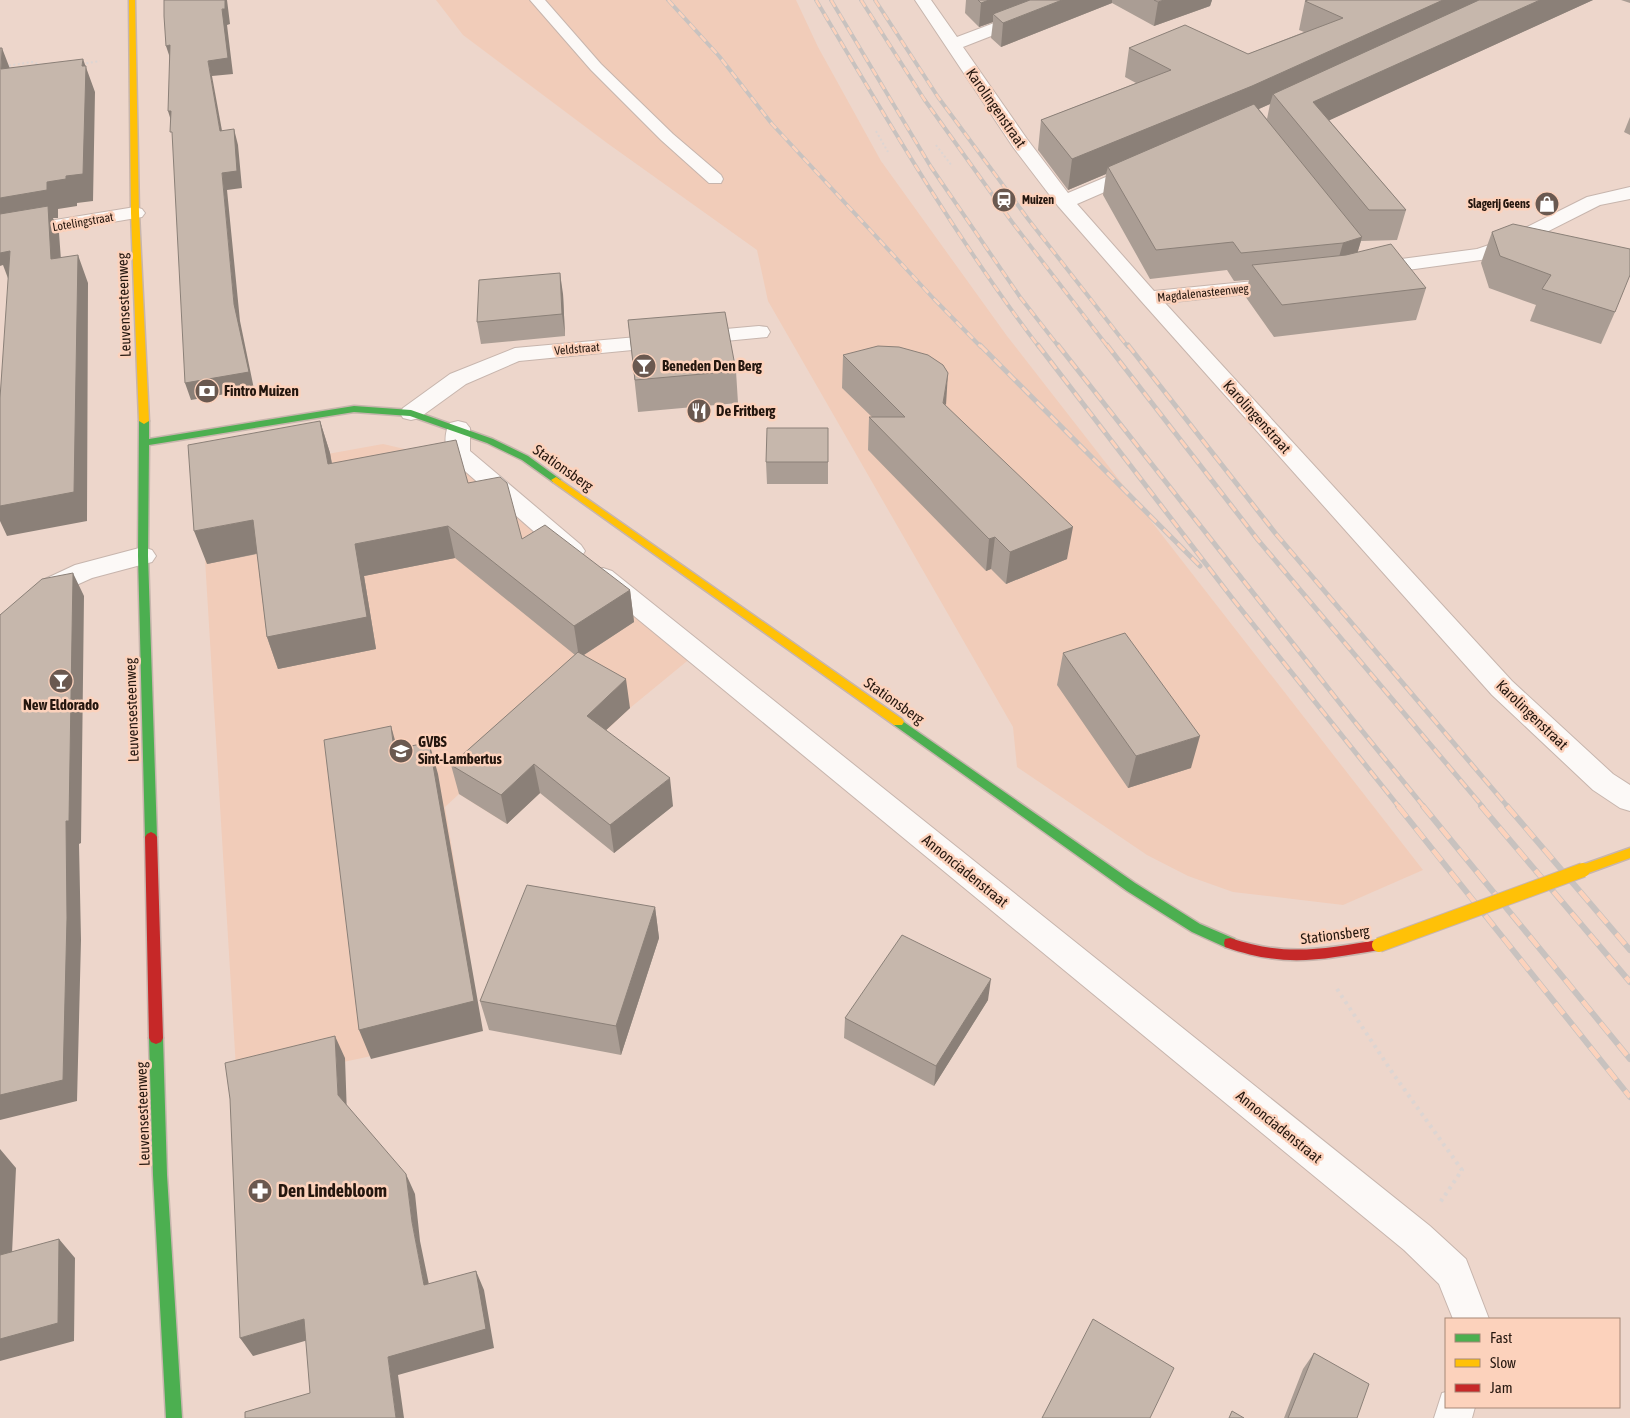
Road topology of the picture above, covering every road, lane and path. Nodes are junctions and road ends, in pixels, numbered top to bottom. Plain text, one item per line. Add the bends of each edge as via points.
1 (132, 0) edge
2 (537, 0) edge
3 (923, 0) edge
4 (1070, 0) edge
5 (952, 45) junction
6 (106, 61) dead end
7 (41, 65) edge
8 (74, 65) edge
9 (0, 67) edge
10 (876, 131) dead end
11 (936, 145) dead end
12 (888, 152) dead end
13 (1154, 163) edge
14 (952, 166) dead end
15 (715, 179) dead end
16 (1630, 193) edge
17 (1064, 202) junction
18 (136, 213) junction
19 (0, 234) edge
20 (1360, 265) edge
21 (1307, 282) edge
22 (1149, 298) junction
23 (759, 332) dead end
24 (411, 413) junction
25 (458, 428) junction
26 (144, 443) junction
27 (143, 556) junction
28 (0, 632) edge
29 (1630, 800) edge
30 (1630, 854) edge
31 (1341, 996) dead end
32 (1417, 1238) junction
33 (1471, 1318) edge
34 (174, 1418) edge

1 - 18 main road, Leuvensesteenweg
2 - 15 lane via 596,68
3 - 5 street, Karolingenstraat
4 - 5 street
5 - 17 street, Karolingenstraat
6 - 8 path
7 - 9 path via 32,62
10 - 12 path
11 - 14 path
13 - 17 street
16 - 20 street via 1594,201 1502,248 1481,255
17 - 22 street, Karolingenstraat
18 - 19 street, Lotelingstraat
18 - 26 main road, Leuvensesteenweg
21 - 22 street, Magdalenasteenweg
22 - 29 street, Karolingenstraat via 1502,688 1603,782
23 - 24 street, Veldstraat via 515,355 458,379
24 - 25 main road, Stationsberg
24 - 26 main road, Stationsberg via 354,409
25 - 30 main road, Stationsberg, bridge via 525,458 1115,876 1215,939 1279,955 1317,956 1379,945
25 - 32 street, Annonciadenstraat via 458,453 589,566
26 - 27 main road, Leuvensesteenweg
27 - 28 street via 84,571 54,585
27 - 34 main road, Leuvensesteenweg via 160,1175
31 - 32 path via 1462,1170
32 - 33 street, Annonciadenstraat via 1453,1272

